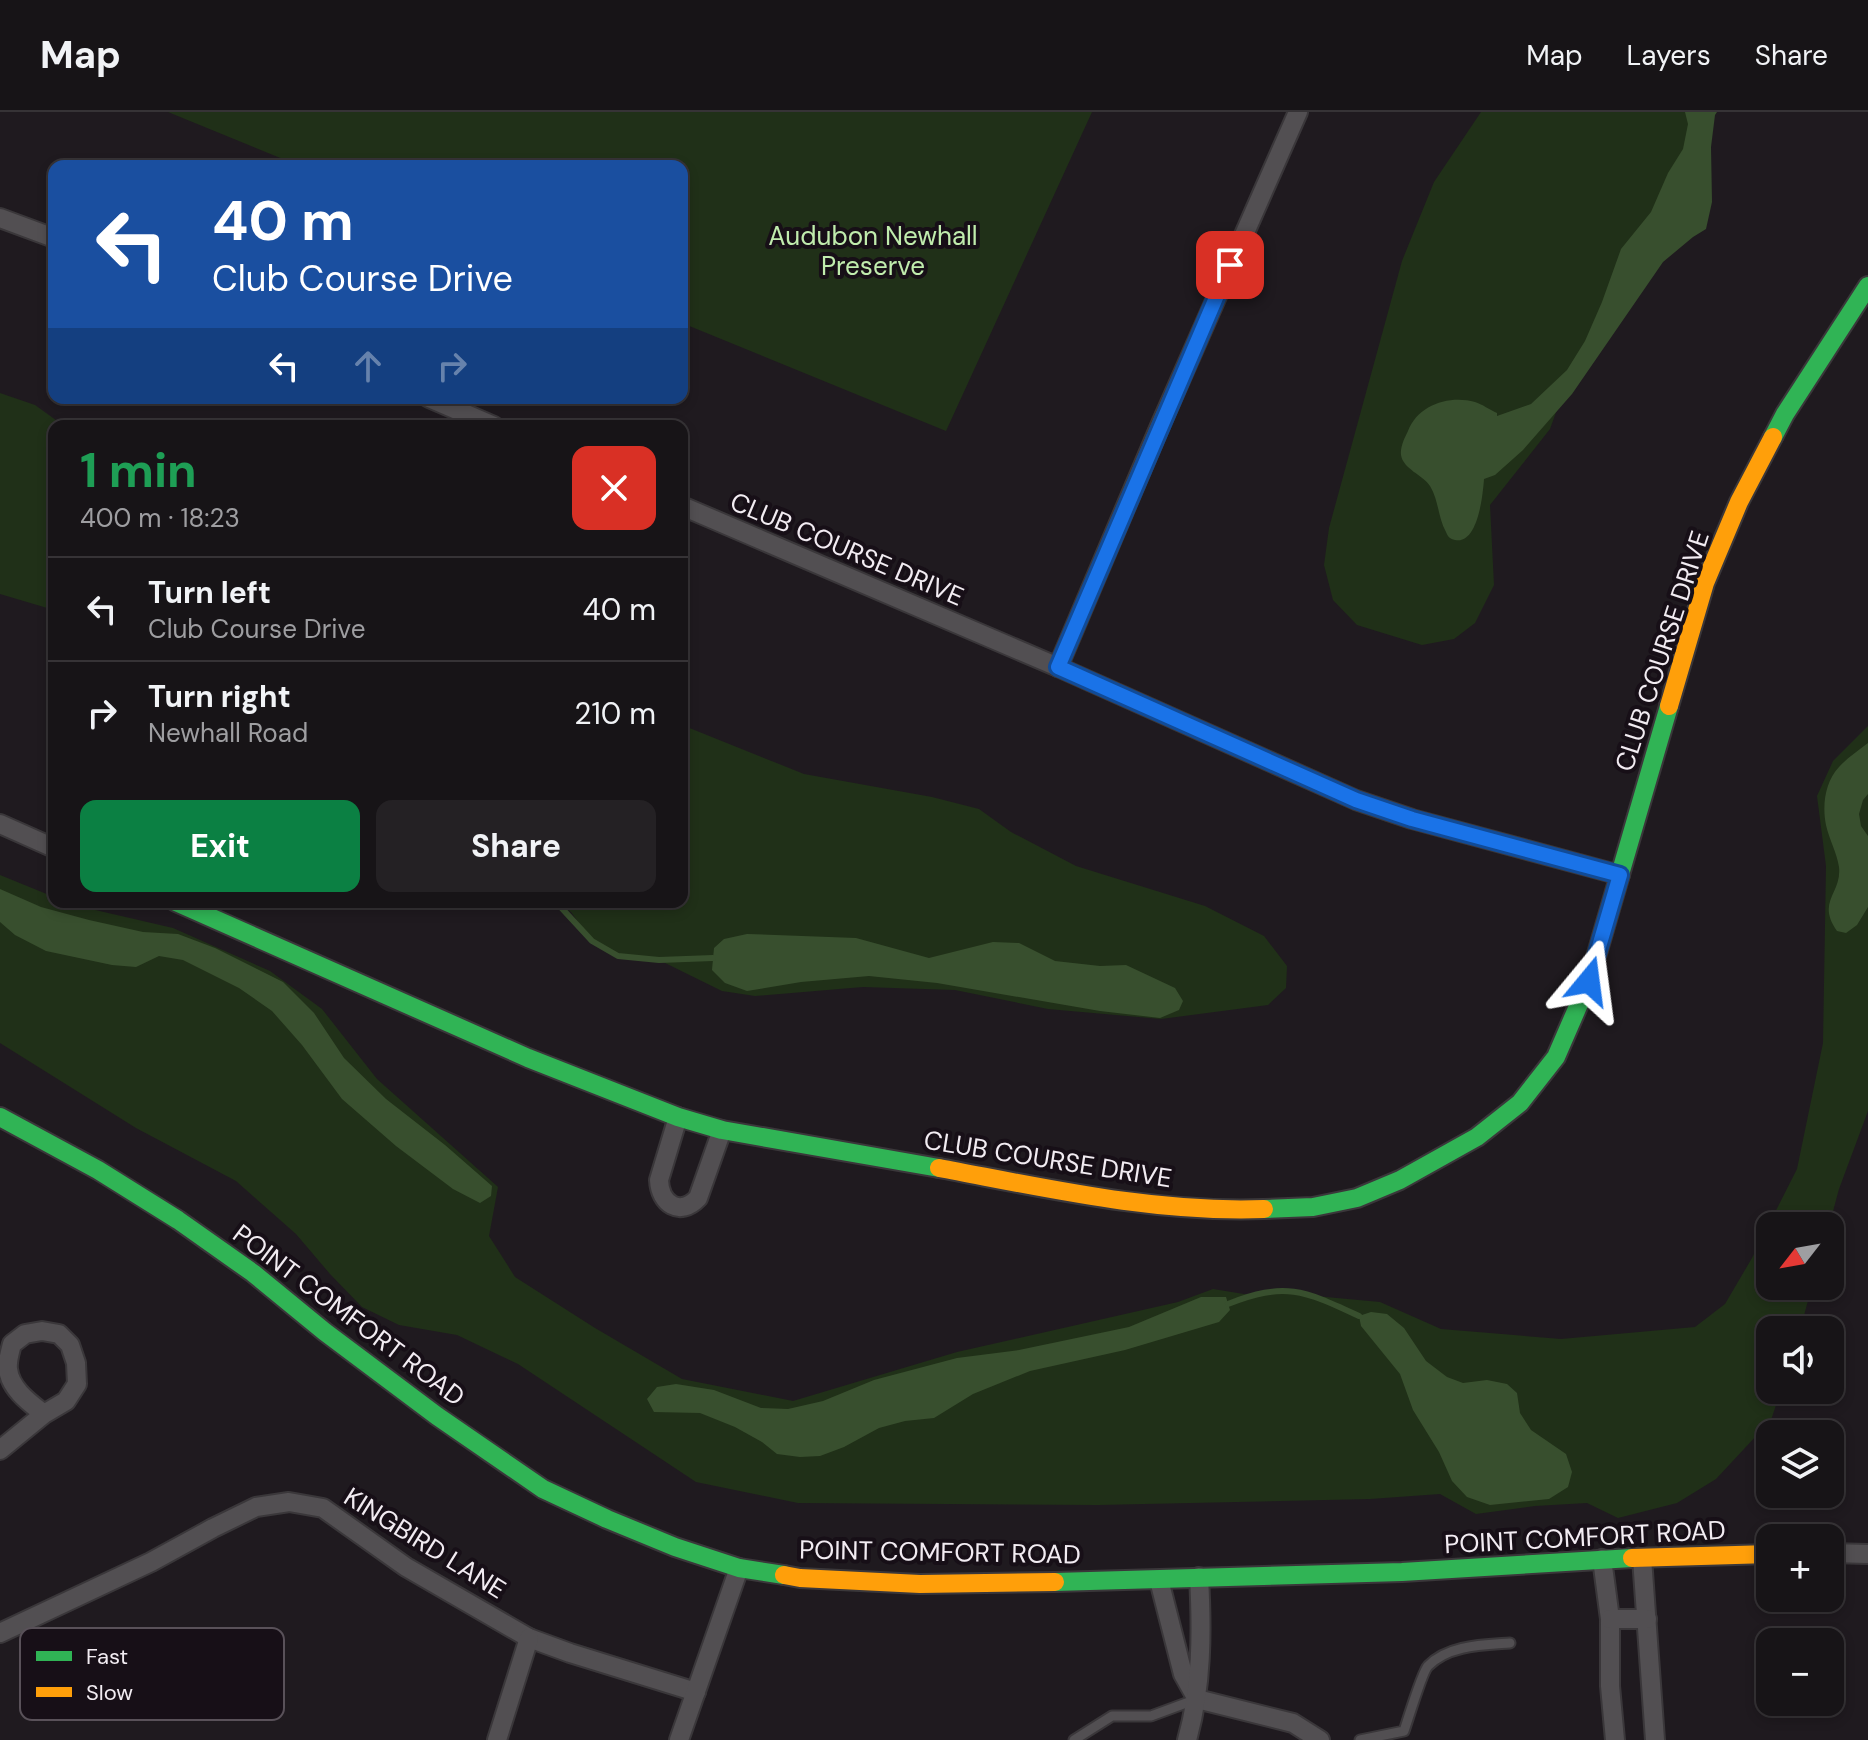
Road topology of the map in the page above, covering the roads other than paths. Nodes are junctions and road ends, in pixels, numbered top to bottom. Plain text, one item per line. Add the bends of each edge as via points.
1 (1298, 112) edge
2 (0, 218) edge
3 (48, 235) edge
4 (1865, 296) edge
5 (443, 404) edge
6 (480, 420) edge
7 (688, 509) edge
8 (1058, 667) junction
9 (0, 824) edge
10 (48, 845) edge
11 (1620, 875) junction
12 (190, 908) edge
13 (0, 1117) edge
14 (678, 1117) junction
15 (722, 1130) junction
16 (44, 1414) junction
17 (0, 1450) edge
18 (1844, 1553) edge
19 (1756, 1554) edge
20 (1868, 1554) edge
21 (1642, 1558) junction
22 (1602, 1559) junction
23 (739, 1568) junction
24 (1199, 1577) junction
25 (1159, 1580) junction
26 (1610, 1619) junction
27 (1647, 1619) junction
28 (0, 1633) edge
29 (529, 1638) junction
30 (1510, 1643) dead end
31 (696, 1692) junction
32 (1197, 1699) junction
33 (1405, 1735) edge
34 (497, 1740) edge
35 (679, 1740) edge
36 (1074, 1740) edge
37 (1187, 1740) edge
38 (1320, 1740) edge
39 (1360, 1740) edge
40 (1615, 1740) edge
41 (1655, 1740) edge

1 - 8 street
2 - 3 street
4 - 11 street, CLUB COURSE DRIVE via 1785,414 1739,502 1705,583
5 - 6 street
7 - 8 street, CLUB COURSE DRIVE
8 - 11 street, CLUB COURSE DRIVE via 1356,800
9 - 10 street
11 - 15 street, CLUB COURSE DRIVE via 1589,981 1556,1057 1520,1103 1477,1137 1357,1198 1313,1207 1247,1210 1139,1204
12 - 14 street, CLUB COURSE DRIVE via 528,1058
13 - 23 street, POINT COMFORT ROAD via 178,1220 437,1416 543,1489 675,1547
14 - 15 street, CLUB COURSE DRIVE
14 - 15 street via 659,1180 664,1200 675,1206 685,1207 698,1198
16 - 16 street via 66,1401 77,1384 70,1345 59,1334 42,1331 25,1334 12,1344 7,1367 20,1394
16 - 17 street
18 - 20 street
19 - 21 street, POINT COMFORT ROAD
21 - 22 street, POINT COMFORT ROAD
21 - 27 street
22 - 24 street, POINT COMFORT ROAD via 1402,1572
22 - 26 street
23 - 25 street, POINT COMFORT ROAD via 800,1578 920,1584
23 - 31 street
24 - 25 street, POINT COMFORT ROAD
24 - 32 street
25 - 32 street via 1183,1674
26 - 27 street
26 - 40 street
27 - 41 street
28 - 29 street, KINGBIRD LANE via 256,1507 289,1502 323,1508 406,1567
29 - 31 street, KINGBIRD LANE
29 - 34 street
30 - 33 lane via 1469,1646 1426,1668
31 - 35 street
32 - 36 lane via 1151,1716 1112,1716
32 - 37 street
32 - 38 street via 1293,1723
33 - 39 lane

